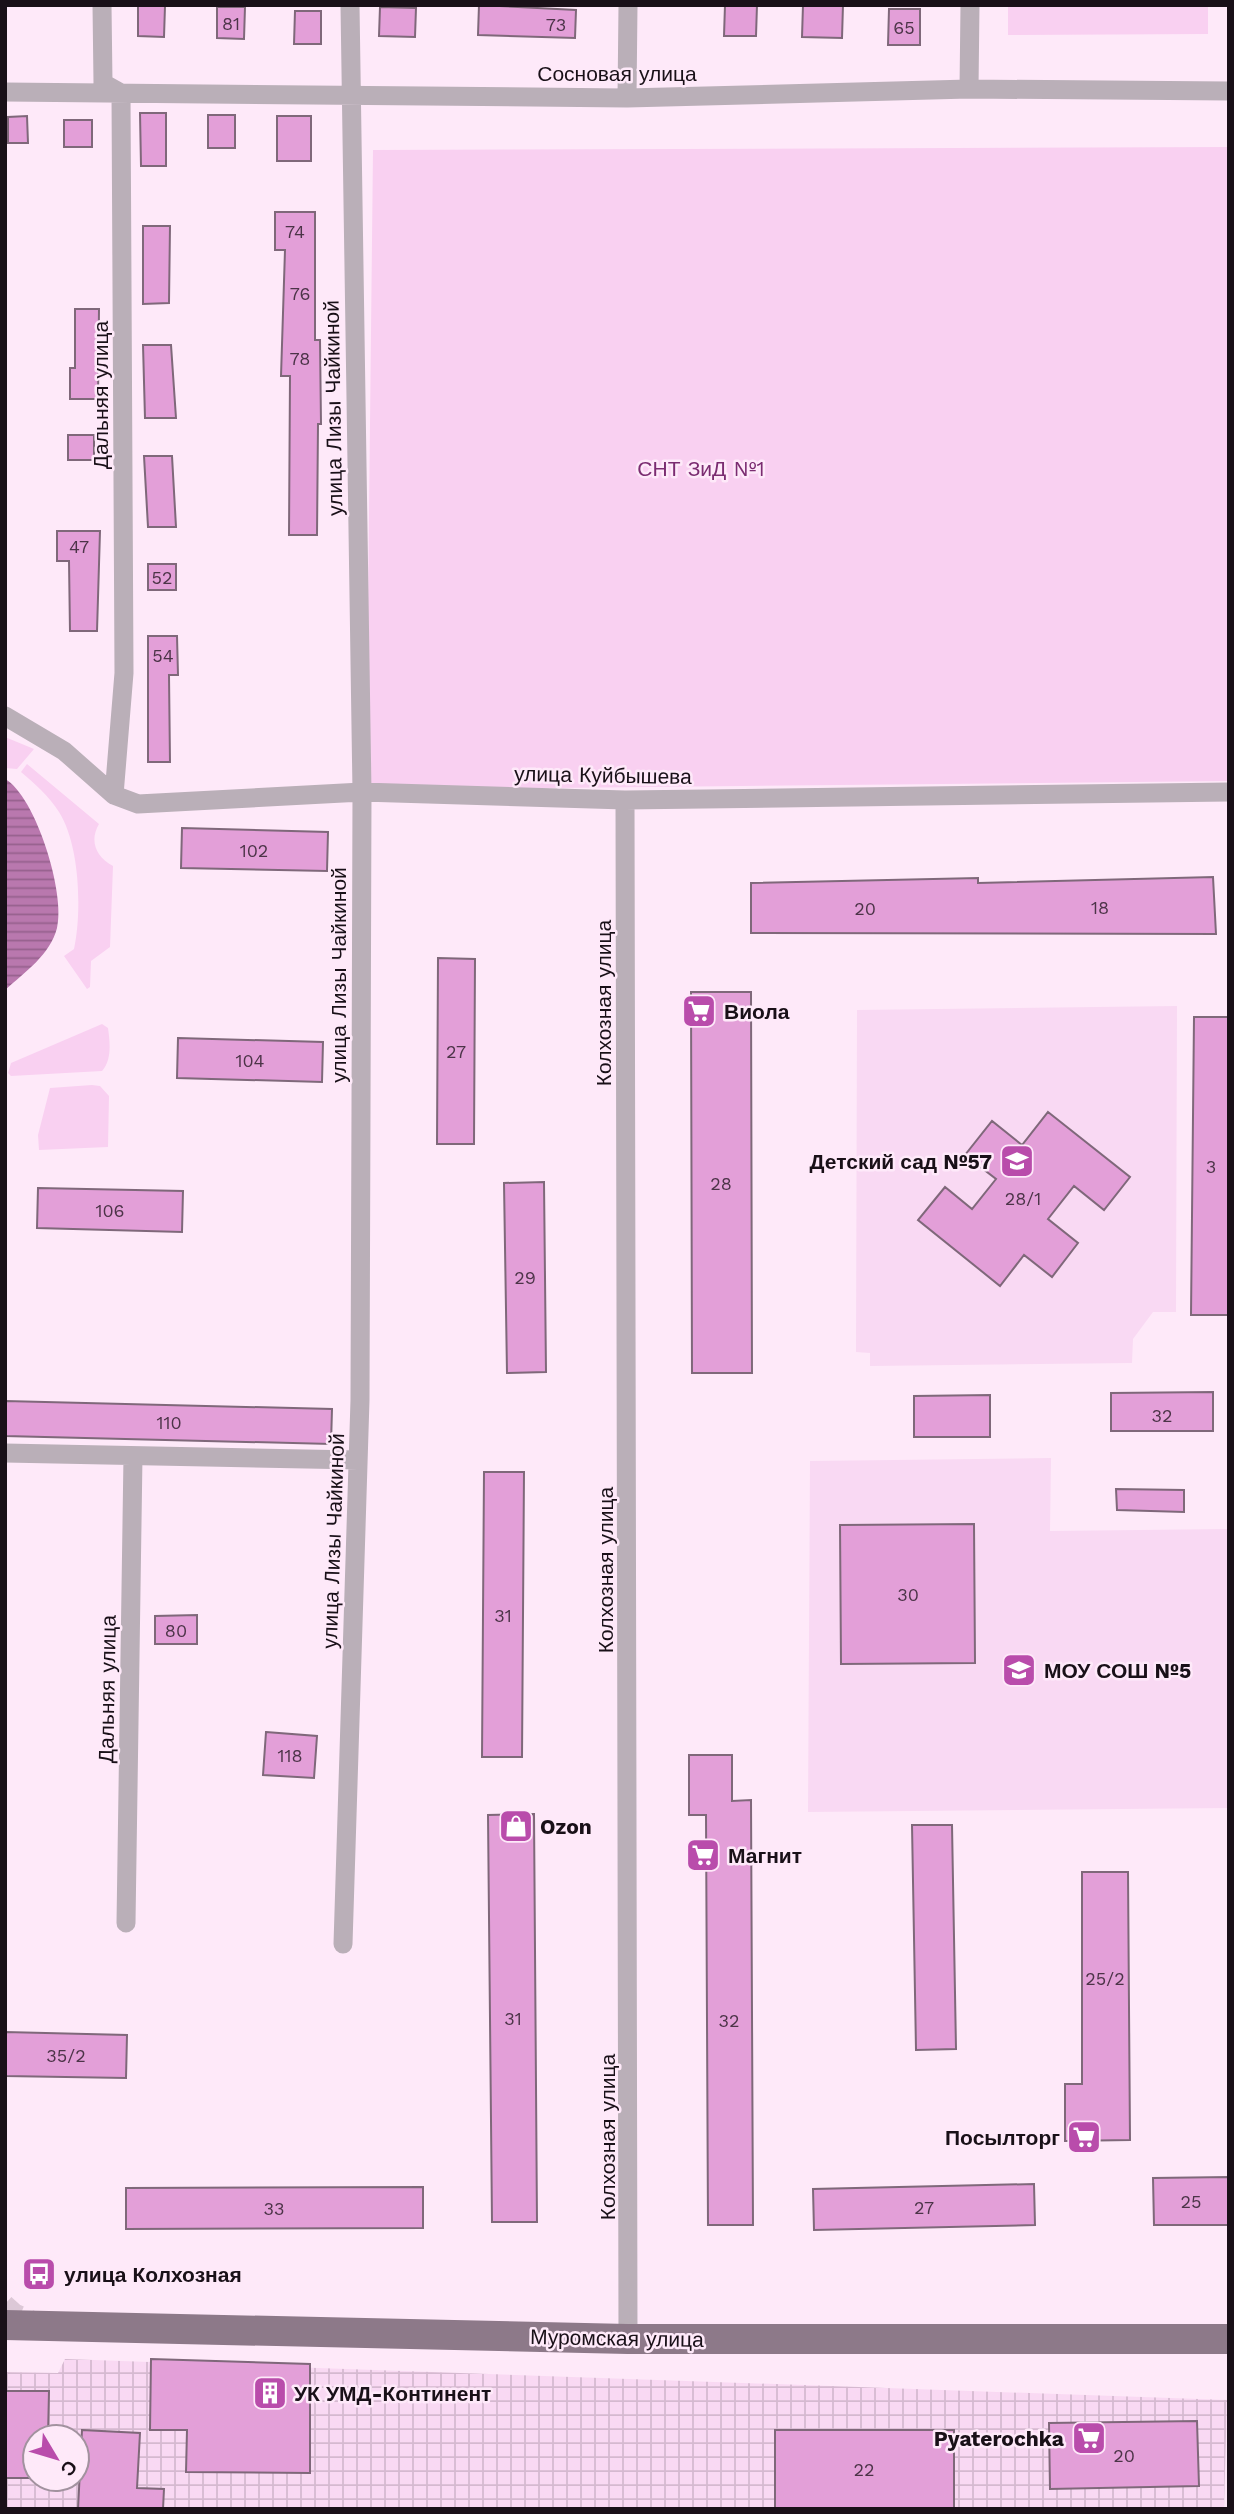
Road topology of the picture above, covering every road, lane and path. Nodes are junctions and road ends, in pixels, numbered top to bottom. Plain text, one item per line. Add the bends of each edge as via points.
1 (102, 5) edge
2 (350, 5) edge
3 (628, 5) edge
4 (971, 5) edge
5 (969, 89) junction
6 (1229, 91) edge
7 (5, 92) edge
8 (121, 93) junction
9 (351, 93) junction
10 (627, 98) junction
11 (5, 716) edge
12 (362, 792) junction
13 (1229, 792) edge
14 (114, 795) junction
15 (625, 800) junction
16 (5, 1453) edge
17 (133, 1456) junction
18 (358, 1460) junction
19 (126, 1923) dead end
20 (343, 1944) dead end
21 (5, 2325) tunnel mouth
22 (628, 2339) junction
23 (1229, 2339) edge

1 - 8 street via 103,83
2 - 9 street, улица Лизы Чайкиной
3 - 10 street
4 - 5 street
5 - 6 street, Сосновая улица
5 - 10 street, Сосновая улица
7 - 8 street, Сосновая улица
8 - 9 street, Сосновая улица
8 - 14 street, Дальняя улица via 124,673
9 - 10 street, Сосновая улица
9 - 12 street, улица Лизы Чайкиной
11 - 14 street, улица Куйбышева via 64,751
12 - 14 street, улица Куйбышева via 138,804
12 - 15 street, улица Куйбышева
12 - 18 street, улица Лизы Чайкиной
13 - 15 street, улица Куйбышева
15 - 22 street, Колхозная улица
16 - 17 street
17 - 18 street
17 - 19 street, Дальняя улица
18 - 20 street, улица Лизы Чайкиной
21 - 22 main road, Муромская улица
22 - 23 main road, Муромская улица

